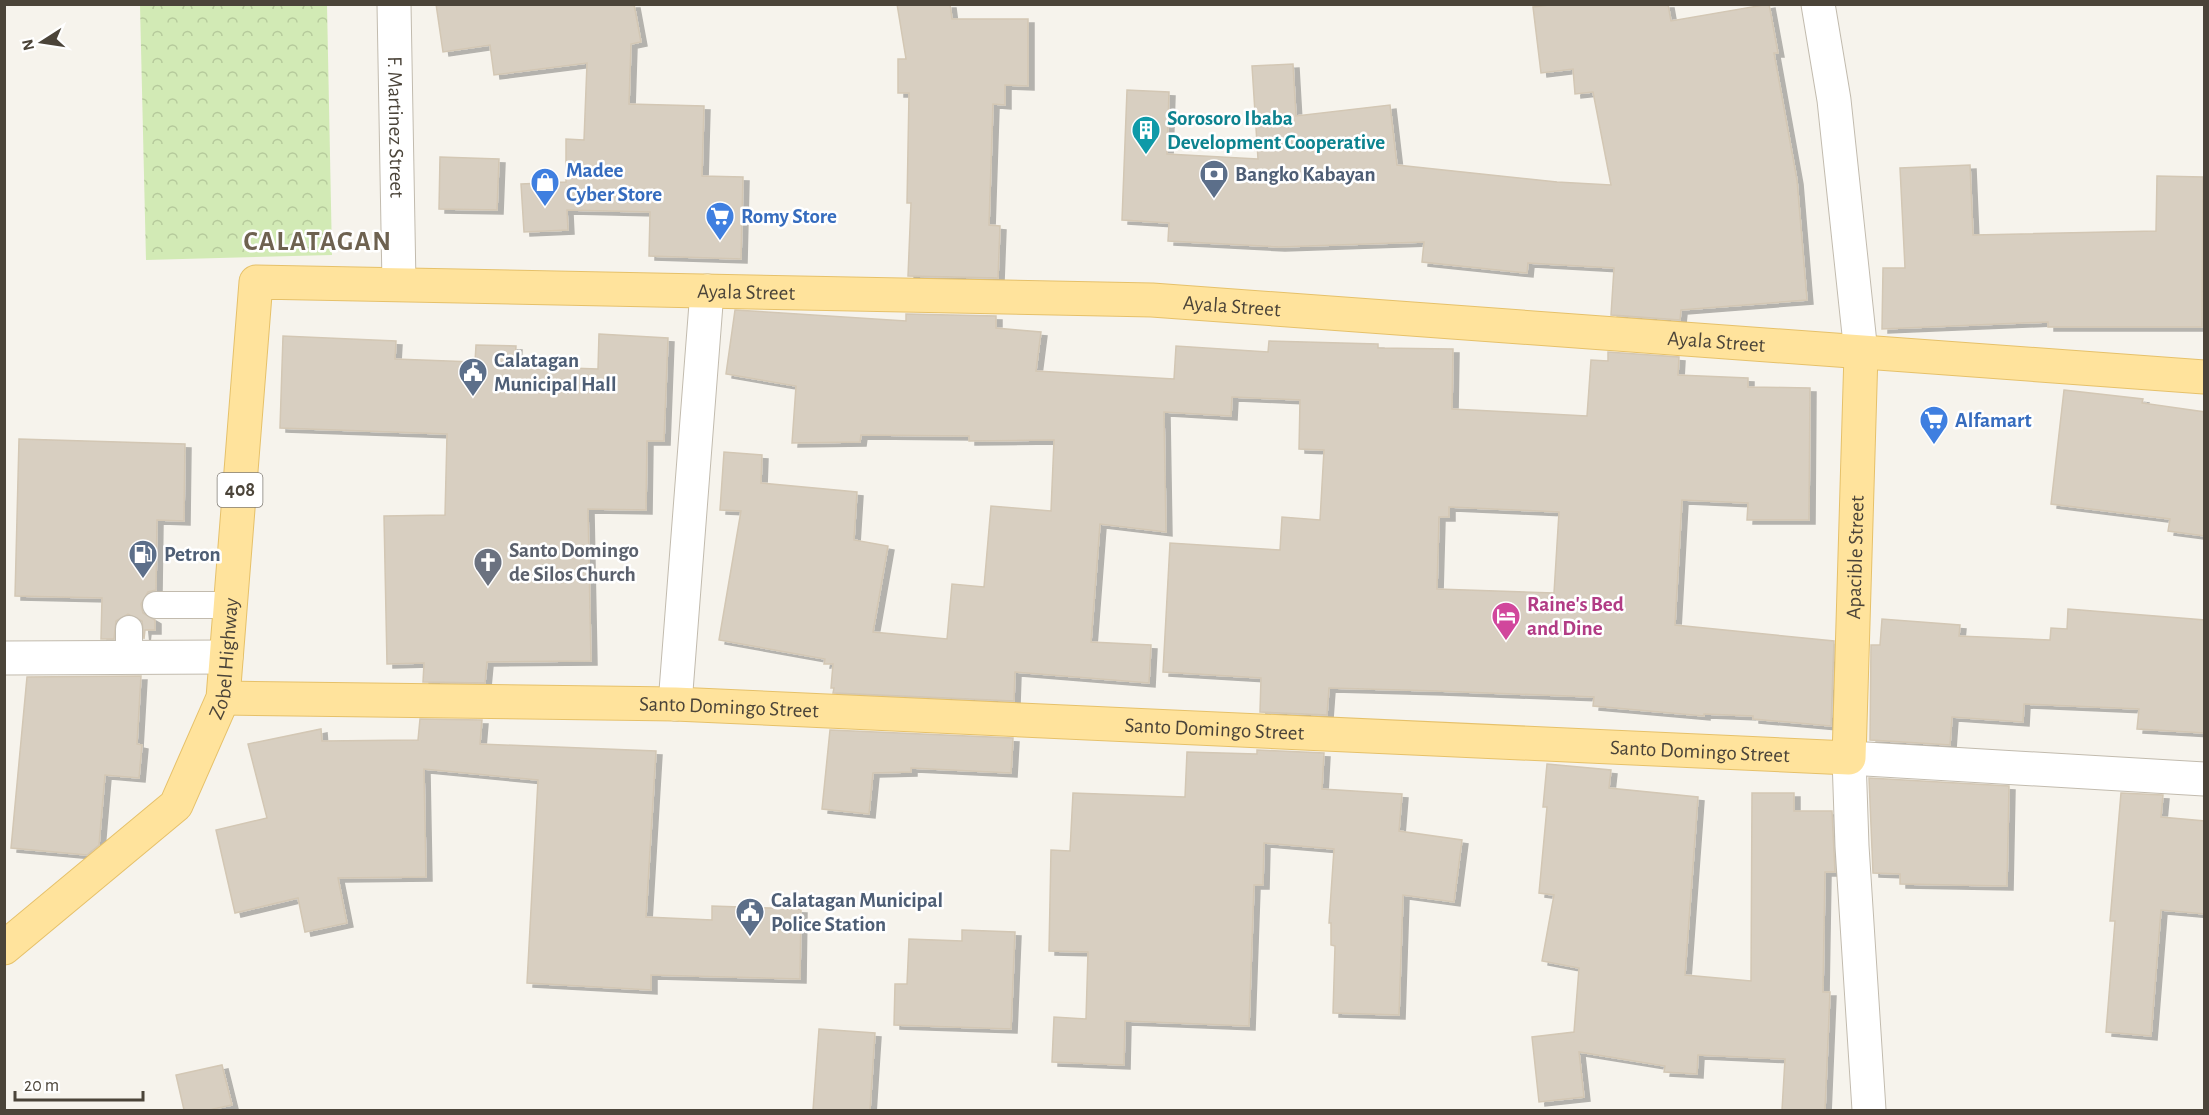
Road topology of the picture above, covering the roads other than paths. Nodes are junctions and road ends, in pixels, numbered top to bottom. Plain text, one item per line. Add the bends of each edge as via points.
1 (394, 4) edge
2 (1818, 4) edge
3 (256, 282) joint
4 (399, 284) junction
5 (707, 291) junction
6 (1861, 352) junction
7 (2205, 377) edge
8 (156, 605) dead end
9 (231, 605) junction
10 (226, 657) junction
11 (4, 658) edge
12 (224, 698) junction
13 (675, 704) junction
14 (1849, 758) junction
15 (2205, 778) edge
16 (4, 948) edge
17 (1869, 1110) edge

1 - 4 street, F. Martinez Street
2 - 6 street, Apacible Street via 1834,100
3 - 4 main road, Ayala Street
3 - 9 main road, Zobel Highway / 408
4 - 5 main road, Ayala Street
5 - 6 main road, Ayala Street via 1152,300
5 - 13 street
6 - 7 main road, Ayala Street
6 - 14 main road, Apacible Street
8 - 9 lane
9 - 10 main road, Zobel Highway / 408
10 - 11 street via 129,644
10 - 12 main road, Zobel Highway / 408
12 - 13 main road, Santo Domingo Street
12 - 16 main road, Zobel Highway / 408 via 176,805
13 - 14 main road, Santo Domingo Street
14 - 15 street, Santo Domingo Street
14 - 17 street, Apacible Street

